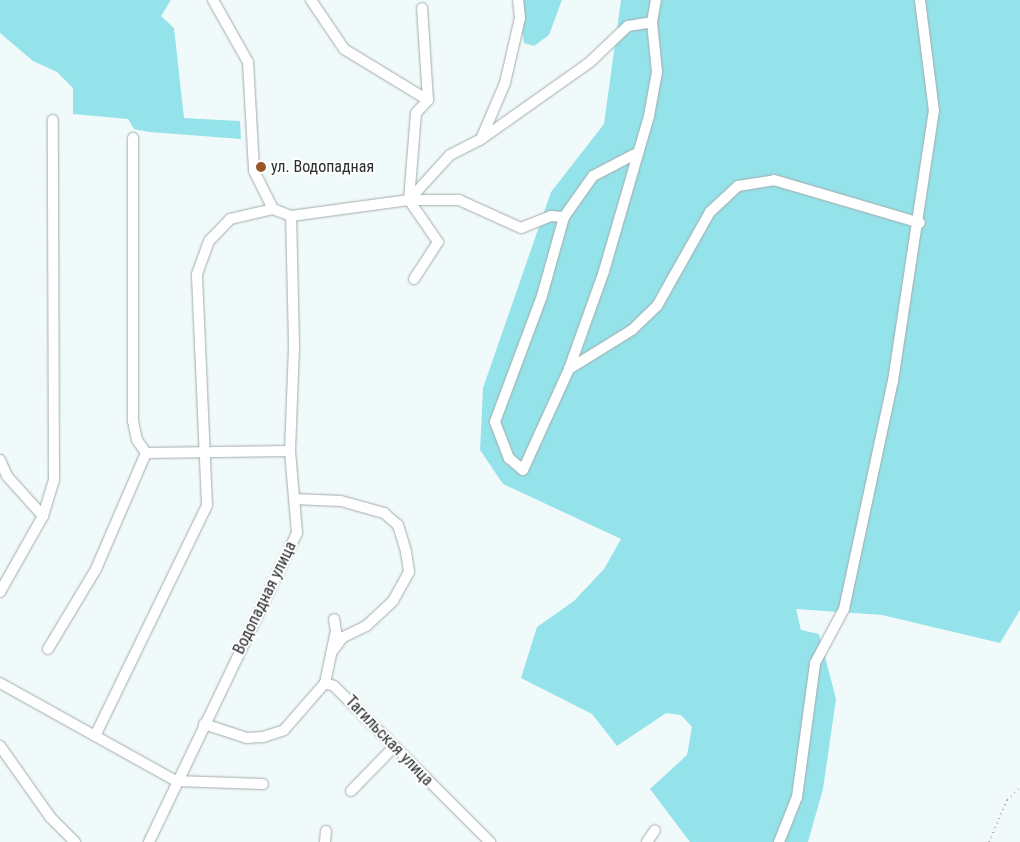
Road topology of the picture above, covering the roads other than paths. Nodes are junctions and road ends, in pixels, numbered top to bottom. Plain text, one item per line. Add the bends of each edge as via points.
1 (213, 0) edge
2 (311, 0) edge
3 (518, 0) edge
4 (656, 0) edge
5 (920, 0) edge
6 (422, 8) dead end
7 (652, 22) junction
8 (428, 100) junction
9 (53, 120) dead end
10 (134, 138) dead end
11 (480, 140) junction
12 (635, 154) junction
13 (409, 200) junction
14 (273, 209) junction
15 (291, 216) junction
16 (564, 216) junction
17 (920, 223) junction
18 (414, 279) dead end
19 (569, 369) junction
20 (290, 451) junction
21 (206, 452) junction
22 (146, 453) junction
23 (0, 460) edge
24 (294, 499) junction
25 (43, 516) junction
26 (1, 586) edge
27 (334, 619) dead end
28 (48, 649) dead end
29 (331, 653) junction
30 (0, 683) edge
31 (325, 683) junction
32 (204, 724) junction
33 (95, 736) junction
34 (0, 746) edge
35 (393, 748) junction
36 (176, 781) junction
37 (263, 784) dead end
38 (351, 792) dead end
39 (656, 830) dead end
40 (75, 842) edge
41 (148, 842) edge
42 (490, 842) edge
43 (647, 842) edge
44 (779, 842) edge

1 - 14 street via 248,62 254,171
2 - 8 street via 344,49
3 - 11 street via 520,18 505,83
4 - 7 street
5 - 17 street via 934,111
6 - 8 street
7 - 11 street via 628,26 590,62
7 - 12 street via 656,79
8 - 13 street via 416,114
9 - 25 street via 54,480
10 - 22 street via 133,421
11 - 13 street via 450,155
12 - 16 street via 593,176
12 - 19 street via 604,270
13 - 15 street
13 - 16 street via 459,200 522,228 551,216
13 - 18 street via 438,242
14 - 15 street
14 - 21 street via 230,219 209,241 197,274
15 - 20 street, Водопадная улица via 294,345
16 - 19 street via 542,296 495,422 509,458 523,470
17 - 19 street via 774,180 738,186 710,212 657,306 632,330
17 - 44 street via 894,381 844,609 815,663 797,797
20 - 21 street
20 - 24 street, Водопадная улица
21 - 22 street
21 - 33 street via 206,505
22 - 28 street via 96,569
23 - 25 street via 7,476
24 - 29 street via 341,501 384,513 398,525 406,552 409,572 393,601 366,626 343,637
24 - 32 street, Водопадная улица via 297,533
25 - 26 street
27 - 29 street
29 - 31 street
30 - 33 street
31 - 32 street via 284,730 247,738
31 - 35 street, Тагильская улица via 352,700
32 - 36 street, Водопадная улица
33 - 36 street
34 - 40 street via 51,818
35 - 38 street
35 - 42 street, Тагильская улица
36 - 37 street
36 - 41 street, Водопадная улица
39 - 43 street

